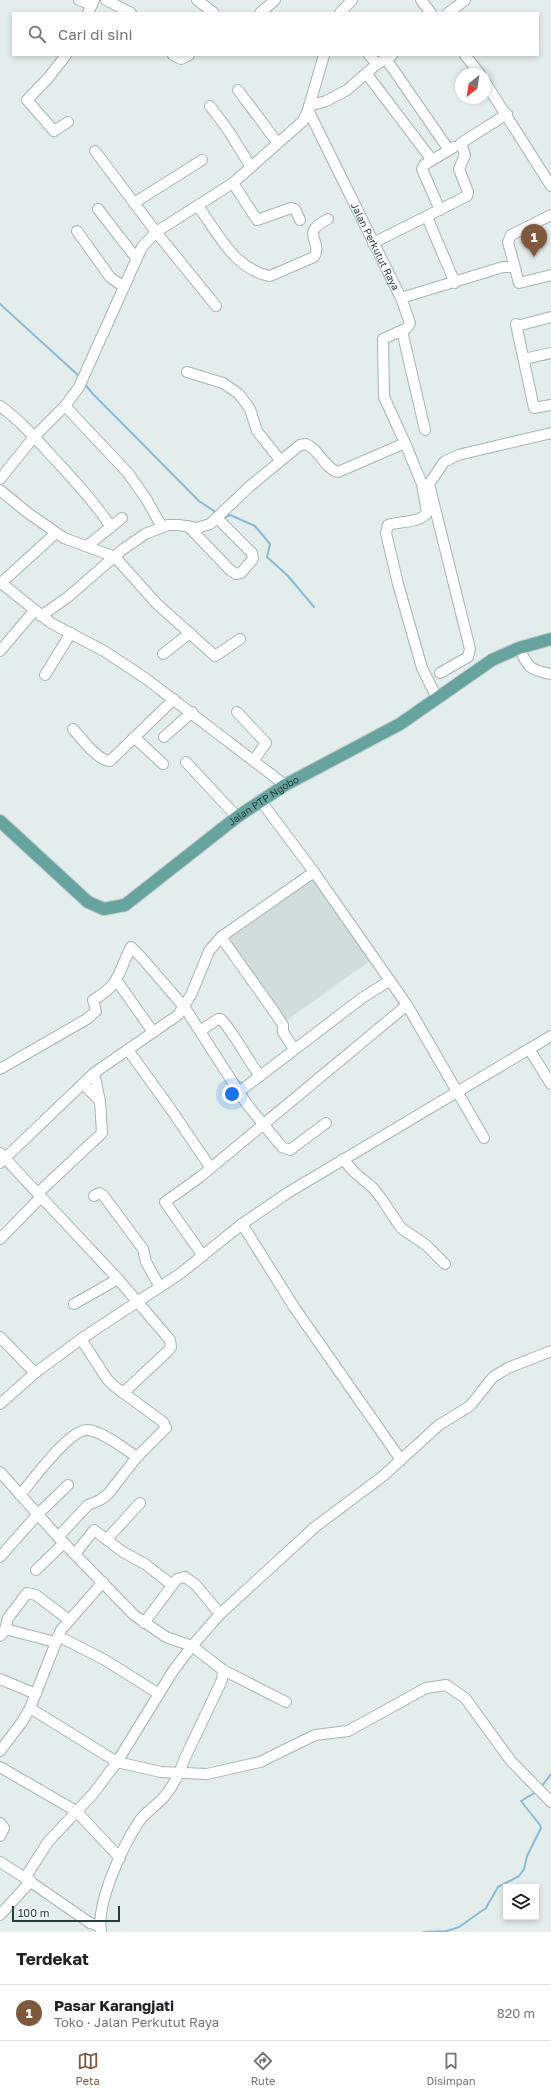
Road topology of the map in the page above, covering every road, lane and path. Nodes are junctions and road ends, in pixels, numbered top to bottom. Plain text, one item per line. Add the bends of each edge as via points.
1 (79, 0) edge
2 (106, 0) edge
3 (197, 0) edge
4 (275, 0) edge
5 (352, 0) edge
6 (421, 0) edge
7 (465, 0) edge
8 (91, 6) edge
9 (129, 12) edge
10 (213, 12) edge
11 (261, 12) edge
12 (341, 12) edge
13 (431, 12) edge
14 (449, 12) edge
15 (65, 56) edge
16 (175, 56) edge
17 (187, 56) edge
18 (324, 56) edge
19 (375, 56) edge
20 (466, 56) edge
21 (388, 58) edge
22 (475, 68) edge
23 (366, 74) junction
24 (238, 90) dead end
25 (491, 91) edge
26 (210, 106) dead end
27 (309, 108) junction
28 (507, 114) junction
29 (68, 122) dead end
30 (278, 142) junction
31 (461, 143) junction
32 (449, 150) junction
33 (95, 151) dead end
34 (202, 160) dead end
35 (432, 160) junction
36 (251, 167) junction
37 (233, 183) junction
38 (551, 186) edge
39 (134, 203) junction
40 (198, 206) junction
41 (98, 209) dead end
42 (440, 210) junction
43 (551, 215) edge
44 (427, 217) junction
45 (328, 219) dead end
46 (300, 220) dead end
47 (77, 232) dead end
48 (156, 232) junction
49 (373, 243) junction
50 (136, 258) junction
51 (514, 267) junction
52 (551, 275) edge
53 (454, 283) junction
54 (124, 288) junction
55 (401, 298) junction
56 (216, 306) dead end
57 (551, 317) edge
58 (402, 331) junction
59 (551, 354) edge
60 (524, 359) junction
61 (187, 372) dead end
62 (551, 405) edge
63 (0, 406) edge
64 (65, 406) junction
65 (425, 430) dead end
66 (551, 433) edge
67 (34, 437) junction
68 (405, 442) junction
69 (280, 460) junction
70 (0, 479) edge
71 (0, 490) edge
72 (217, 517) junction
73 (122, 518) dead end
74 (188, 526) junction
75 (111, 527) junction
76 (162, 527) junction
77 (56, 534) junction
78 (87, 546) junction
79 (115, 557) junction
80 (1, 583) edge
81 (38, 613) junction
82 (71, 633) junction
83 (190, 633) junction
84 (240, 639) dead end
85 (551, 639) edge
86 (520, 648) junction
87 (0, 650) edge
88 (163, 654) dead end
89 (440, 673) dead end
90 (551, 674) edge
91 (45, 675) dead end
92 (174, 698) junction
93 (437, 698) junction
94 (192, 712) junction
95 (237, 712) dead end
96 (73, 729) dead end
97 (134, 737) junction
98 (164, 738) dead end
99 (254, 760) junction
100 (186, 762) dead end
101 (163, 764) dead end
102 (285, 785) junction
103 (260, 800) junction
104 (237, 817) junction
105 (0, 821) edge
106 (314, 872) junction
107 (221, 937) junction
108 (116, 981) junction
109 (389, 981) junction
110 (406, 1005) junction
111 (185, 1008) junction
112 (200, 1031) junction
113 (153, 1032) junction
114 (551, 1036) edge
115 (294, 1049) junction
116 (530, 1049) junction
117 (128, 1050) junction
118 (0, 1069) edge
119 (94, 1073) junction
120 (260, 1076) junction
121 (83, 1084) junction
122 (551, 1084) edge
123 (458, 1090) junction
124 (239, 1092) junction
125 (100, 1101) junction
126 (263, 1123) junction
127 (326, 1123) dead end
128 (484, 1138) dead end
129 (2, 1158) edge
130 (343, 1159) junction
131 (210, 1168) junction
132 (39, 1195) junction
133 (94, 1196) dead end
134 (242, 1224) junction
135 (0, 1239) edge
136 (203, 1256) junction
137 (445, 1264) dead end
138 (118, 1279) junction
139 (160, 1287) junction
140 (137, 1301) junction
141 (74, 1304) dead end
142 (0, 1337) edge
143 (81, 1339) junction
144 (551, 1351) edge
145 (35, 1374) junction
146 (123, 1393) junction
147 (0, 1404) edge
148 (137, 1457) junction
149 (402, 1460) junction
150 (0, 1472) edge
151 (68, 1485) dead end
152 (20, 1495) junction
153 (140, 1503) dead end
154 (38, 1514) junction
155 (107, 1539) junction
156 (61, 1540) junction
157 (75, 1554) junction
158 (0, 1557) edge
159 (36, 1570) dead end
160 (103, 1582) junction
161 (172, 1585) junction
162 (220, 1614) junction
163 (69, 1620) junction
164 (144, 1623) junction
165 (3, 1633) edge
166 (57, 1639) junction
167 (192, 1646) junction
168 (223, 1670) junction
169 (0, 1679) edge
170 (36, 1694) junction
171 (159, 1694) junction
172 (286, 1702) dead end
173 (30, 1708) junction
174 (3, 1741) edge
175 (0, 1752) edge
176 (117, 1762) junction
177 (0, 1767) edge
178 (180, 1773) junction
179 (551, 1802) edge
180 (76, 1811) junction
181 (0, 1823) edge
182 (0, 1836) edge
183 (120, 1858) junction
184 (0, 1862) edge
185 (28, 1879) junction
186 (0, 1915) edge
187 (101, 1929) edge

1 - 8 street
2 - 9 street
3 - 10 street
4 - 11 street
5 - 12 street
6 - 13 street
7 - 14 street
15 - 29 street via 27,100 54,130
16 - 17 street via 181,59
18 - 27 street
19 - 21 street
20 - 22 street
21 - 23 street
21 - 32 street
23 - 27 street via 347,90
23 - 35 street
24 - 30 street
25 - 28 street
26 - 36 street
27 - 30 street via 303,121
27 - 49 street, Jalan Perkutut Raya
28 - 31 street
28 - 38 street
30 - 36 street
31 - 32 street
31 - 42 street via 466,155 459,168 468,194
32 - 35 street
33 - 39 street
34 - 39 street
35 - 42 street via 424,165 422,170
36 - 37 street
37 - 40 street
37 - 46 street via 257,220 291,208 295,209
39 - 48 street
40 - 45 street via 236,259 270,276 314,257 317,250 313,229
40 - 48 street
41 - 50 street
42 - 44 street
43 - 51 street via 509,238 508,244
44 - 49 street
44 - 53 street
47 - 54 street via 110,277
48 - 50 street
48 - 56 street
49 - 55 street, Jalan Perkutut Raya
50 - 54 street
51 - 52 street via 519,283
51 - 53 street, Jalan Perkutut Raya via 503,267
53 - 55 street, Jalan Perkutut Raya
54 - 64 street via 84,378
55 - 58 street via 410,324
57 - 60 street via 517,325
58 - 65 street
58 - 68 street via 383,339 383,387 386,404
59 - 60 street
60 - 62 street via 534,408
61 - 69 street via 223,383 240,394 250,409 257,431
63 - 67 street
64 - 67 street
64 - 76 street via 128,473
66 - 89 street via 458,455 444,462 429,484 470,650 468,657
67 - 70 street
67 - 75 street via 99,508
68 - 69 street via 338,472 306,444 300,445
68 - 93 street via 422,484 427,513 425,517 388,525 386,533 422,668
69 - 72 street
71 - 77 street
72 - 74 street via 201,528
72 - 74 street via 254,556 238,574 230,570
73 - 75 street
74 - 76 street via 174,524
75 - 78 street
76 - 79 street via 138,538
77 - 78 street
77 - 80 street
78 - 79 street
79 - 81 street via 77,589
79 - 83 street via 156,603
80 - 81 street
81 - 82 street
81 - 87 street
82 - 91 street
82 - 92 street via 121,662
83 - 84 street via 215,656
83 - 88 street
85 - 86 main road, Jalan PTP Ngobo
86 - 90 street via 528,666 539,672
86 - 93 main road, Jalan PTP Ngobo via 492,660
92 - 94 street
92 - 97 street
93 - 102 main road, Jalan PTP Ngobo via 390,730
94 - 98 street
94 - 99 street
95 - 99 street via 266,743
96 - 97 street via 110,761
97 - 101 street
99 - 102 street
100 - 104 street
102 - 103 main road, Jalan PTP Ngobo
103 - 104 main road, Jalan PTP Ngobo
103 - 106 street
104 - 105 main road, Jalan PTP Ngobo via 138,896 125,904 108,909 98,908 88,902
106 - 107 street
106 - 109 street
107 - 111 street via 209,950
107 - 115 street via 283,1024 283,1032
108 - 111 street via 130,947
108 - 113 street
108 - 118 street via 109,991 93,1000 96,1008 94,1014
109 - 110 street
109 - 115 street
110 - 123 street
110 - 126 street
111 - 112 street
111 - 113 street
112 - 120 street via 221,1019
112 - 124 street
113 - 117 street
114 - 116 street
115 - 120 street
116 - 122 street
116 - 123 street
117 - 119 street
117 - 131 street
119 - 121 street
119 - 125 street
120 - 124 street
121 - 125 street
121 - 129 street
123 - 128 street
123 - 130 street
124 - 126 street
125 - 132 street via 102,1133
126 - 127 street via 278,1143 290,1150
126 - 131 street
129 - 132 street
130 - 134 street
130 - 137 street via 373,1188 401,1228 426,1245
131 - 136 street via 165,1202
132 - 135 street
132 - 138 street
133 - 139 street via 99,1193 104,1195 143,1249 146,1262
134 - 136 street
134 - 149 street via 294,1307
136 - 139 street
138 - 140 street
138 - 141 street
139 - 140 street
140 - 143 street
140 - 146 street via 172,1344 168,1351
142 - 145 street
143 - 145 street
143 - 146 street via 107,1379
144 - 149 street via 500,1372 470,1406 439,1425
145 - 147 street
146 - 148 street via 166,1426
148 - 152 street via 98,1433 82,1430 69,1439
148 - 156 street via 108,1494 88,1506
149 - 162 street via 315,1527
150 - 152 street
151 - 154 street
152 - 154 street
153 - 155 street
154 - 156 street
154 - 158 street
155 - 157 street via 94,1530
155 - 161 street
156 - 157 street
156 - 159 street
157 - 160 street
160 - 163 street
160 - 164 street
161 - 162 street via 180,1577 188,1578
161 - 164 street
162 - 167 street
163 - 165 street via 36,1595 27,1593 8,1618
163 - 166 street
164 - 167 street via 166,1637
165 - 166 street
166 - 170 street
166 - 171 street via 105,1660
167 - 168 street
167 - 171 street
168 - 172 street
168 - 178 street via 222,1680
169 - 170 street
170 - 173 street
171 - 176 street
173 - 174 street via 22,1722
173 - 176 street
174 - 175 street
176 - 178 street via 161,1772
176 - 180 street via 93,1794
177 - 180 street
178 - 179 street via 215,1773 260,1762 315,1735 348,1731 426,1688 446,1685 465,1698 511,1761
178 - 183 street via 164,1797 138,1822
180 - 183 street
180 - 185 street via 48,1842
181 - 182 street via 4,1829
183 - 187 street via 102,1903
184 - 185 street
185 - 186 street
185 - 187 street

